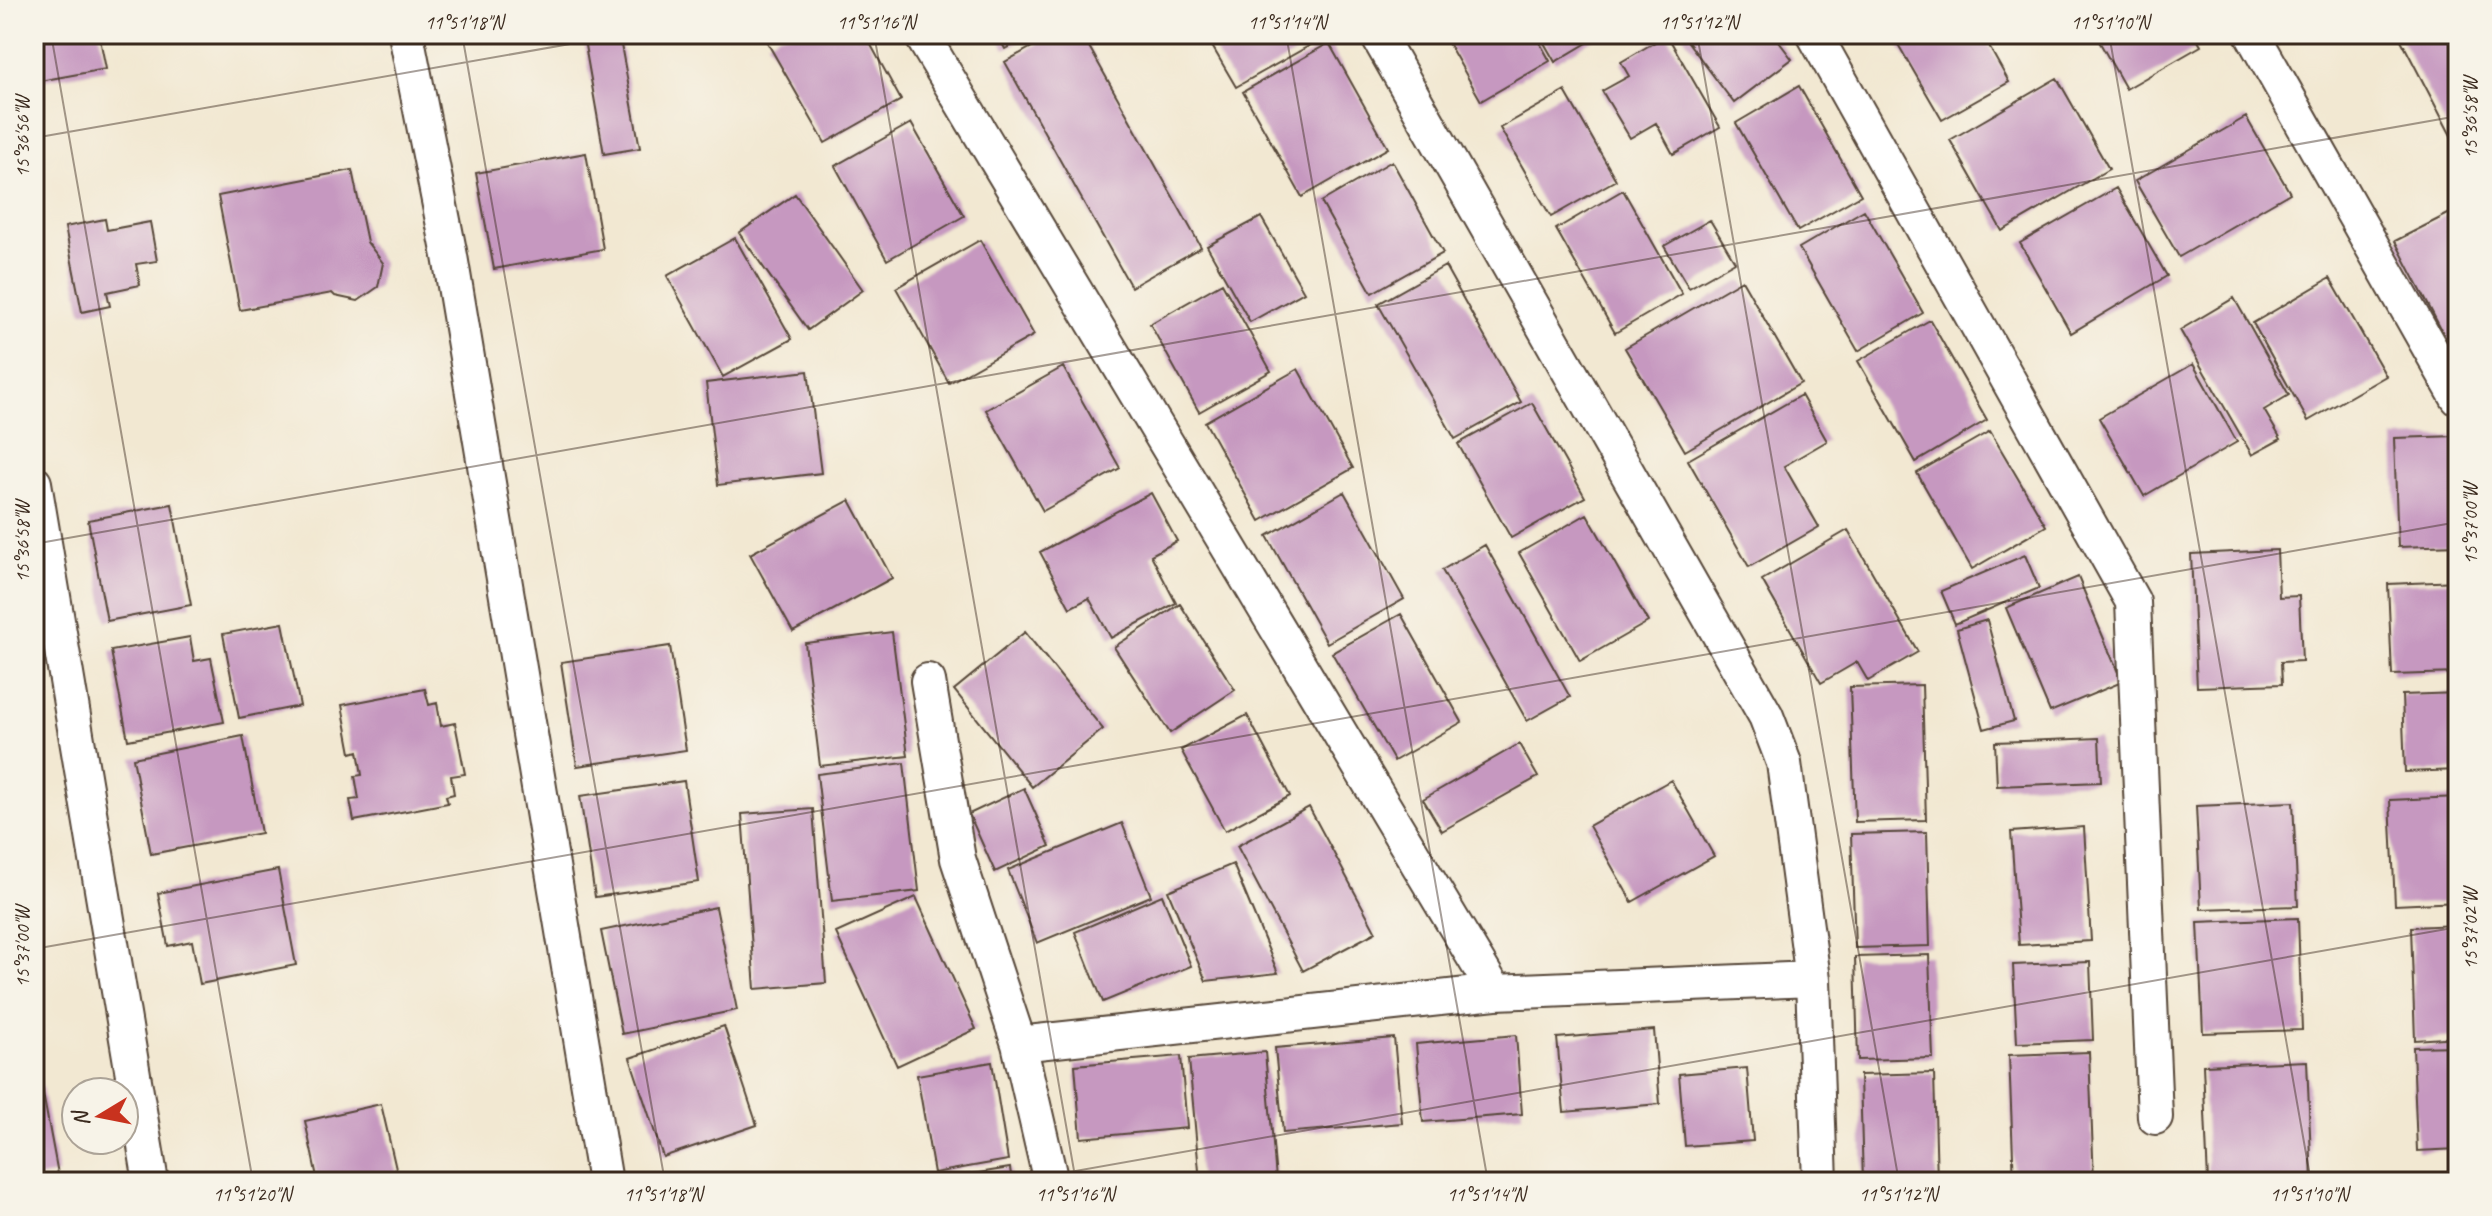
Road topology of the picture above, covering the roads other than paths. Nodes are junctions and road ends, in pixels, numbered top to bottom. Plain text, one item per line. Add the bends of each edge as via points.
1 (406, 34) edge
2 (921, 34) edge
3 (1377, 34) edge
4 (1814, 34) edge
5 (2252, 34) edge
6 (2458, 398) edge
7 (34, 483) edge
8 (928, 681) dead end
9 (1813, 979) junction
10 (1495, 992) junction
11 (1019, 1044) junction
12 (2155, 1117) dead end
13 (151, 1182) edge
14 (605, 1182) edge
15 (1051, 1182) edge
16 (1820, 1182) edge

1 - 14 street via 450,256
2 - 10 street
3 - 9 street via 1766,716 1784,763
4 - 12 street via 2133,602
5 - 6 street
7 - 13 street
8 - 11 street via 958,859
9 - 10 street
9 - 16 street
10 - 11 street
11 - 15 street

